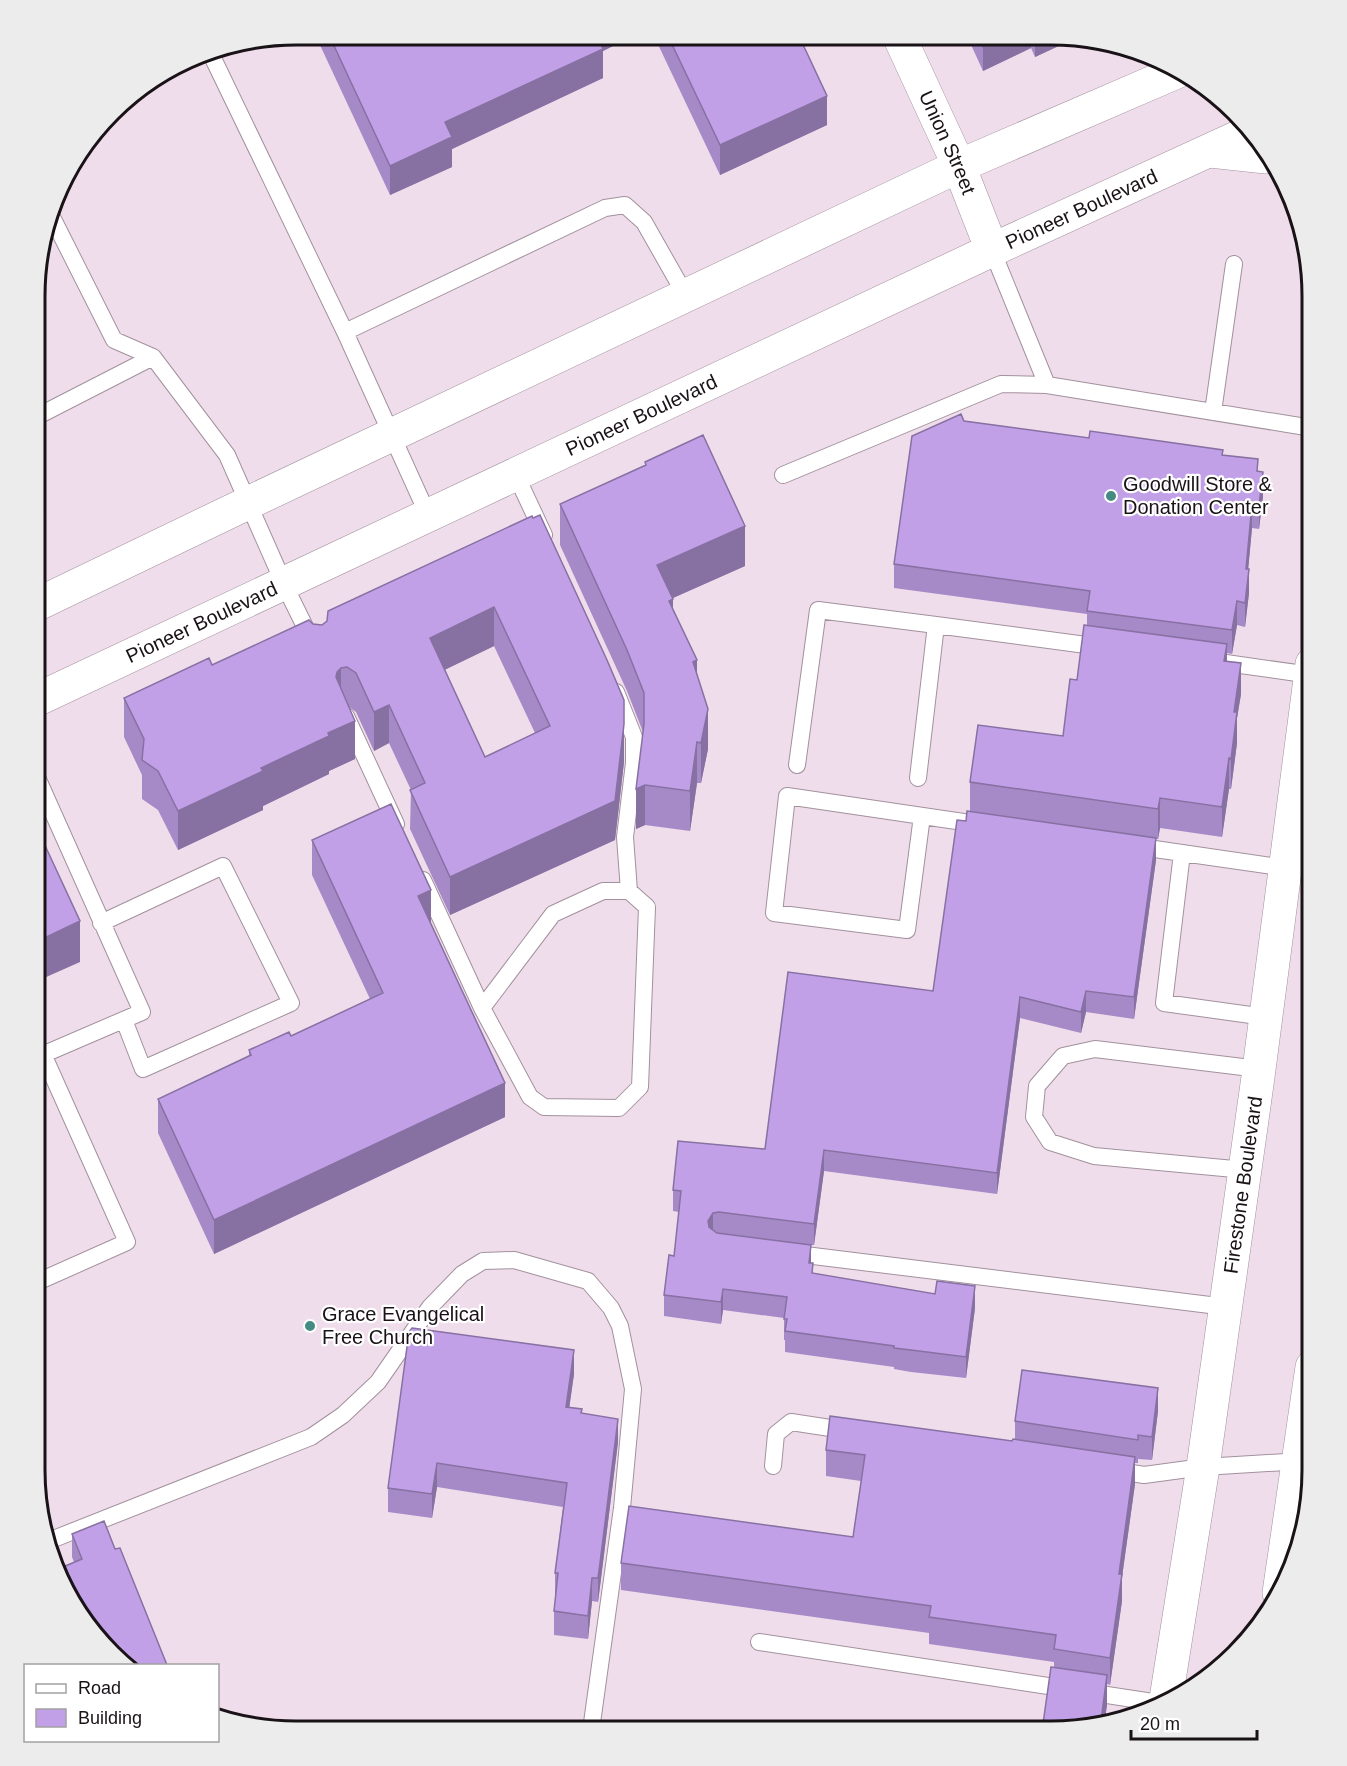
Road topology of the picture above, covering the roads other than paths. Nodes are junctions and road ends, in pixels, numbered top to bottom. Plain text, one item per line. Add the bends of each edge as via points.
1 (902, 45) edge
2 (213, 59) edge
3 (1163, 71) edge
4 (1244, 135) edge
5 (1208, 151) junction
6 (1260, 156) edge
7 (959, 166) junction
8 (56, 225) edge
9 (992, 250) junction
10 (1234, 264) dead end
11 (686, 296) junction
12 (345, 332) junction
13 (153, 357) junction
14 (1047, 385) junction
15 (1213, 411) junction
16 (45, 412) edge
17 (1302, 426) edge
18 (392, 436) junction
19 (516, 475) junction
20 (783, 475) dead end
21 (248, 503) junction
22 (429, 515) junction
23 (551, 551) edge
24 (284, 584) junction
25 (45, 601) edge
26 (936, 625) junction
27 (1112, 648) edge
28 (318, 654) edge
29 (1205, 660) edge
30 (1302, 668) edge
31 (608, 674) edge
32 (45, 696) edge
33 (346, 716) edge
34 (1302, 746) edge
35 (797, 765) dead end
36 (918, 778) dead end
37 (45, 795) edge
38 (922, 816) junction
39 (990, 825) edge
40 (405, 843) edge
41 (1114, 843) edge
42 (1182, 853) junction
43 (415, 864) edge
44 (1286, 868) junction
45 (629, 891) junction
46 (101, 922) junction
47 (482, 1008) junction
48 (1265, 1017) junction
49 (124, 1020) junction
50 (45, 1053) edge
51 (45, 1069) edge
52 (1258, 1069) junction
53 (1245, 1170) junction
54 (777, 1251) edge
55 (45, 1279) edge
56 (1226, 1307) junction
57 (862, 1433) edge
58 (1302, 1462) edge
59 (773, 1466) dead end
60 (1203, 1467) junction
61 (1097, 1468) edge
62 (1301, 1486) edge
63 (55, 1538) edge
64 (1286, 1557) edge
65 (759, 1642) dead end
66 (1168, 1692) edge
67 (1148, 1701) edge
68 (592, 1721) edge

1 - 7 main road, Union Street
2 - 12 lane
3 - 7 main road
4 - 5 main road, Pioneer Boulevard
5 - 6 main road
5 - 9 main road, Pioneer Boulevard
7 - 9 main road, Union Street
7 - 11 main road
8 - 13 lane via 114,340
9 - 14 lane
9 - 19 main road, Pioneer Boulevard
10 - 15 lane
11 - 12 lane via 644,222 626,205 605,208
11 - 18 main road
12 - 18 lane
13 - 16 lane
13 - 21 lane via 227,455
14 - 15 lane
14 - 20 lane via 1001,384
15 - 17 lane
18 - 21 main road
18 - 22 lane
19 - 22 main road, Pioneer Boulevard
19 - 23 lane
21 - 24 lane
21 - 25 main road
22 - 24 main road, Pioneer Boulevard
24 - 28 lane
24 - 32 main road, Pioneer Boulevard
26 - 27 lane
26 - 35 lane via 818,610
26 - 36 lane
29 - 30 lane
31 - 45 lane via 634,737 625,837
33 - 40 lane
34 - 44 main road, Firestone Boulevard
37 - 46 lane
38 - 38 lane via 787,796 774,913 907,930
38 - 39 lane
41 - 42 lane
42 - 44 lane
42 - 48 lane via 1164,1003
43 - 47 lane
44 - 48 main road, Firestone Boulevard
45 - 47 lane via 603,891 553,914
45 - 47 lane via 647,907 640,1087 619,1108 544,1107 530,1097
46 - 49 lane via 142,1012
46 - 49 lane via 223,866 291,1003 143,1069
48 - 52 main road, Firestone Boulevard
49 - 50 lane
51 - 55 lane via 127,1242
52 - 53 main road, Firestone Boulevard
52 - 53 lane via 1095,1049 1063,1056 1037,1086 1034,1117 1050,1142 1094,1156
53 - 56 main road, Firestone Boulevard
54 - 56 lane
56 - 60 main road, Firestone Boulevard
57 - 59 lane via 791,1422 776,1434
58 - 60 lane
60 - 61 lane via 1144,1475
60 - 66 main road, Firestone Boulevard
62 - 64 main road
63 - 68 lane via 311,1437 378,1382 430,1307 462,1274 483,1261 514,1260 588,1281 611,1308 620,1326 633,1389 622,1508
65 - 67 lane

